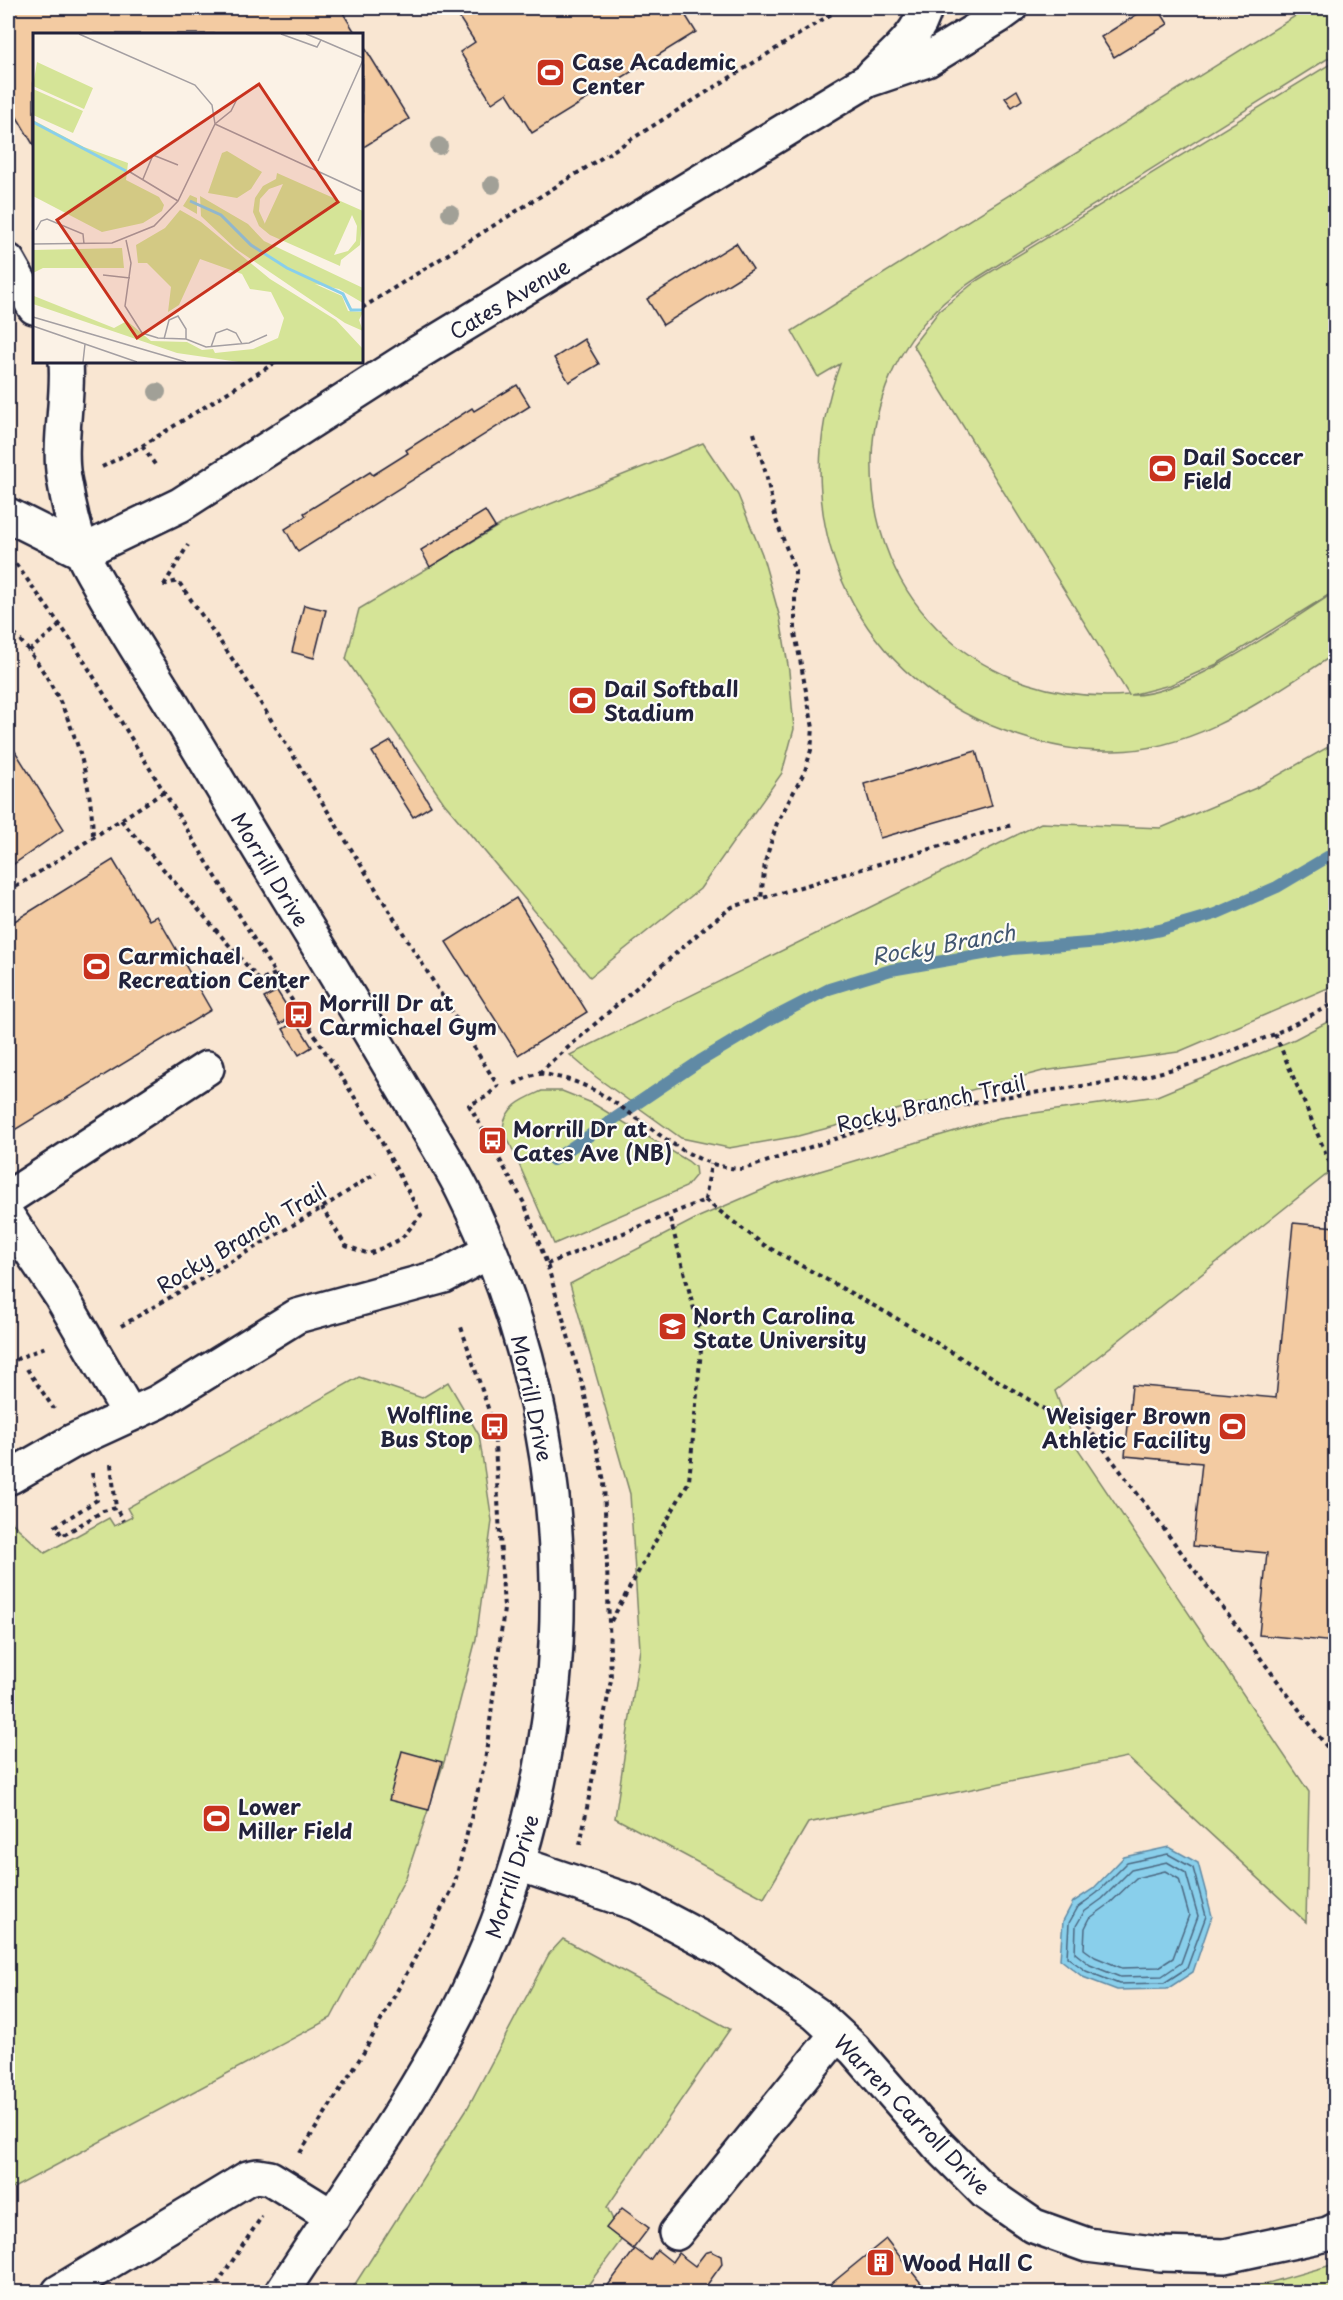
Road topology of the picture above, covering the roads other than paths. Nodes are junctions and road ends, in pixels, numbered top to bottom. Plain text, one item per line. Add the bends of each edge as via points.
1 (925, 8) edge
2 (1010, 8) edge
3 (868, 80) junction
4 (8, 261) edge
5 (33, 305) edge
6 (66, 363) edge
7 (8, 516) edge
8 (82, 552) junction
9 (207, 1068) dead end
10 (8, 1198) edge
11 (8, 1216) edge
12 (490, 1251) junction
13 (130, 1415) junction
14 (10, 1477) dead end
15 (519, 1864) junction
16 (837, 2034) junction
17 (333, 2217) junction
18 (1335, 2230) edge
19 (676, 2233) dead end
20 (59, 2292) edge
21 (282, 2292) edge

1 - 3 street via 907,41
2 - 3 street, Cates Avenue via 927,60
3 - 8 street, Cates Avenue via 419,352 180,505
4 - 5 street
6 - 8 street, Morrill Drive via 63,472
7 - 8 street
8 - 12 street, Morrill Drive via 123,628 434,1140 463,1190
9 - 10 street
11 - 13 street via 61,1296
12 - 13 street via 444,1276 297,1316 158,1402
12 - 15 street, Morrill Drive via 533,1378 544,1433 559,1571 556,1662 544,1761
13 - 14 street via 73,1441
15 - 16 street, Warren Carroll Drive via 635,1903 724,1950 816,2014
15 - 17 street, Morrill Drive via 489,1947 448,2032
16 - 18 street, Warren Carroll Drive via 986,2193 1034,2226 1087,2245 1161,2254 1225,2256
16 - 19 street
17 - 20 street via 270,2178 248,2178
17 - 21 street, Morrill Drive

